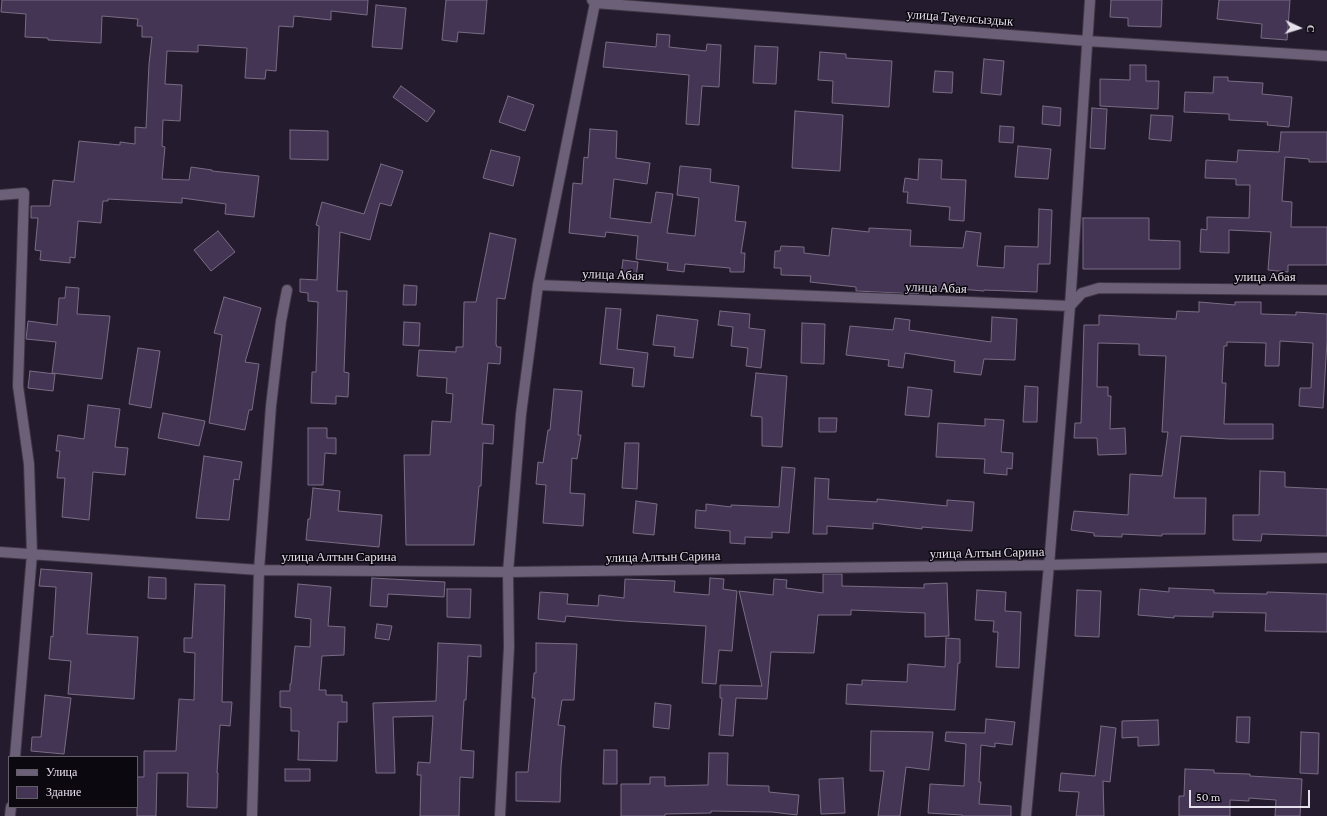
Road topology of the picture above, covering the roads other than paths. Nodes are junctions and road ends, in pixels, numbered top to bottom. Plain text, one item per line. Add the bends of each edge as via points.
1 (1090, 0) edge
2 (593, 1) edge
3 (1087, 41) junction
4 (1327, 56) edge
5 (0, 195) edge
6 (538, 285) junction
7 (287, 290) dead end
8 (1327, 290) edge
9 (1070, 306) junction
10 (0, 552) edge
11 (32, 554) junction
12 (1327, 558) edge
13 (1049, 565) junction
14 (259, 570) junction
15 (508, 572) junction
16 (15, 756) edge
17 (252, 816) edge
18 (500, 816) edge
19 (1026, 816) edge

1 - 3 street
2 - 3 street, улица Тауелсыздык
2 - 6 street
3 - 4 street, улица Тауелсыздык
3 - 9 street
5 - 11 street via 24,193 18,386 29,464
6 - 9 street, улица Абая
6 - 15 street via 520,414
7 - 14 street via 271,406
8 - 9 street, улица Абая via 1099,288 1082,293
9 - 13 street
10 - 11 street, улица Алтын Сарина
11 - 14 street, улица Алтын Сарина
11 - 16 street
12 - 13 street, улица Алтын Сарина
13 - 15 street, улица Алтын Сарина
13 - 19 street
14 - 15 street, улица Алтын Сарина
14 - 17 street
15 - 18 street via 509,647

